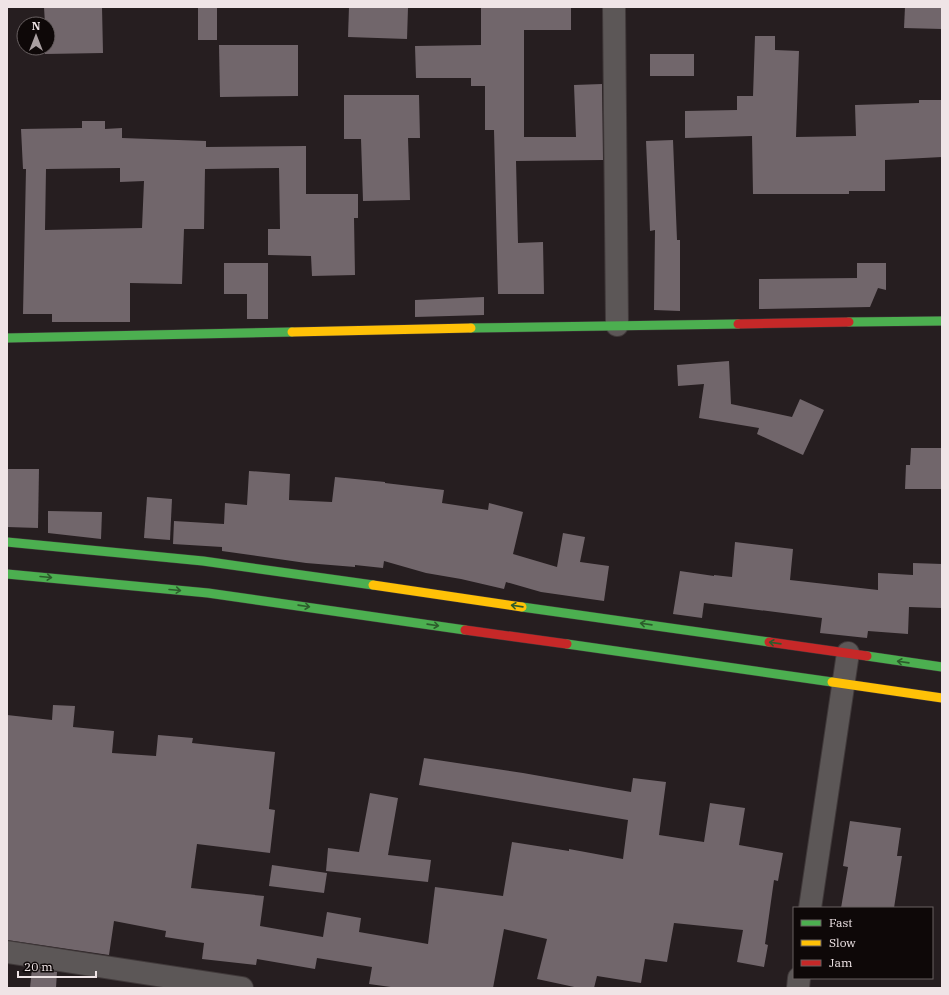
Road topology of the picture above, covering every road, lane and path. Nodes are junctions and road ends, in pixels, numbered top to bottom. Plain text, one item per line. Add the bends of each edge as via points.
1 (614, 7) edge
2 (942, 321) edge
3 (617, 325) junction
4 (7, 338) edge
5 (7, 542) edge
6 (7, 574) edge
7 (848, 653) junction
8 (942, 667) edge
9 (843, 683) junction
10 (942, 698) edge
11 (810, 907) edge
12 (7, 952) edge
13 (242, 988) edge

1 - 3 street
2 - 3 street
3 - 4 street
7 -> 5 street via 203,561
6 -> 9 street via 208,593
8 -> 7 street
7 - 9 street
9 - 10 street
9 - 11 street
12 - 13 street

